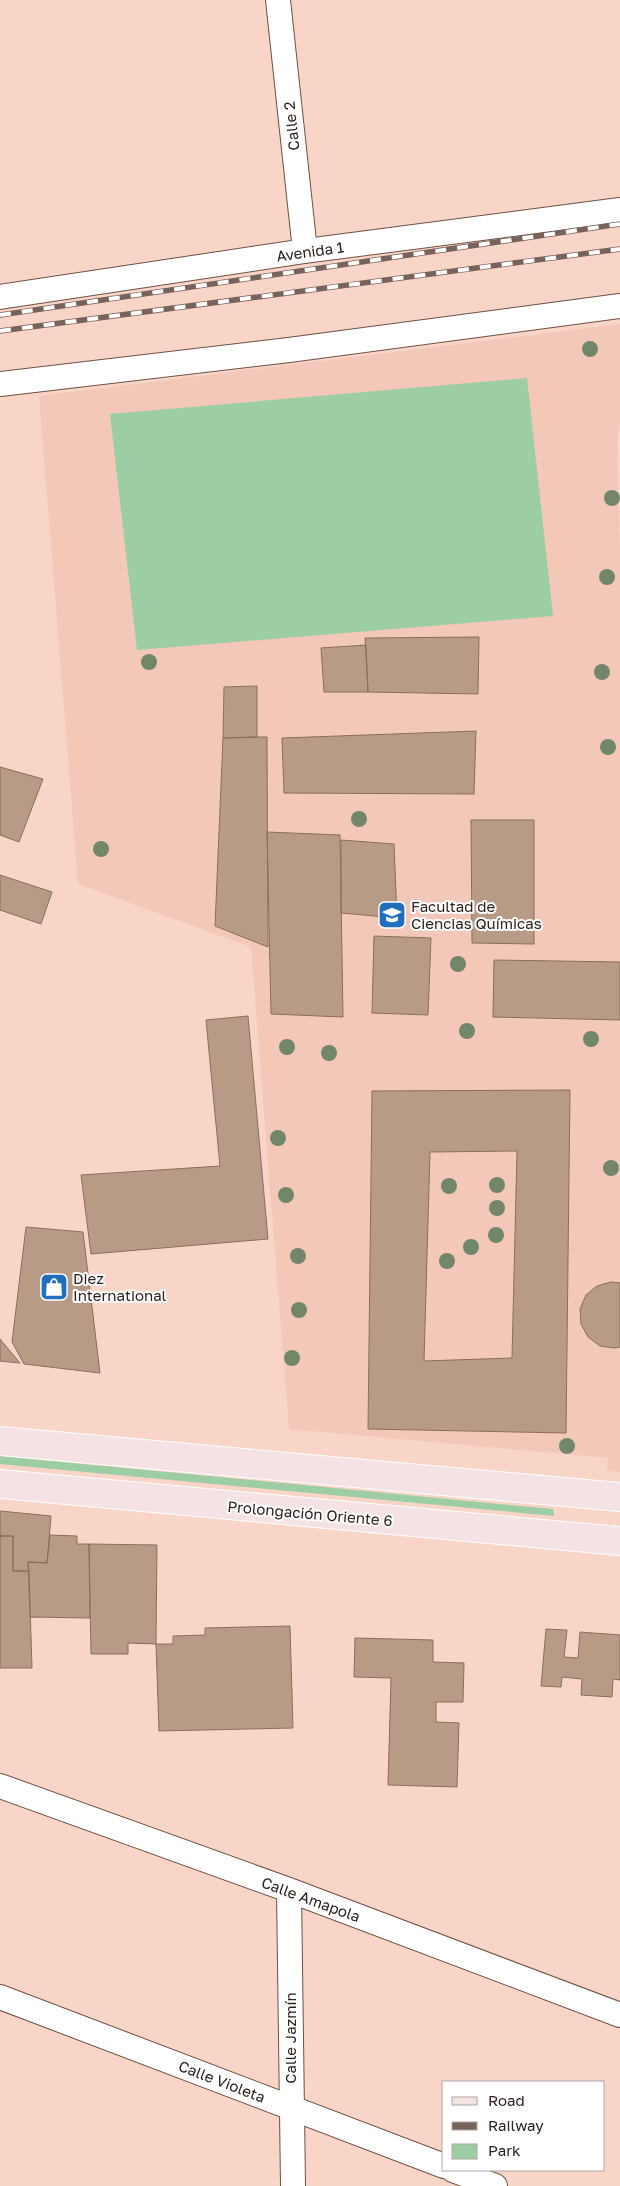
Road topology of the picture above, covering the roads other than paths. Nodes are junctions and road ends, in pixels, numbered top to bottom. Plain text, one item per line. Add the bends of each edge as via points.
1 (278, 0) edge
2 (620, 210) edge
3 (305, 251) junction
4 (0, 296) edge
5 (620, 306) edge
6 (0, 384) edge
7 (0, 1441) edge
8 (0, 1484) edge
9 (620, 1497) edge
10 (620, 1541) edge
11 (0, 1786) edge
12 (289, 1890) junction
13 (0, 1997) edge
14 (620, 2015) edge
15 (290, 2107) junction
16 (442, 2165) edge
17 (456, 2171) edge
18 (293, 2186) edge
19 (496, 2186) edge

1 - 3 street, Calle 2
2 - 3 street, Avenida 1
3 - 4 street, Avenida 1
5 - 6 street
7 - 9 main road
8 - 10 main road, Prolongación Oriente 6
11 - 12 street, Calle Amapola
12 - 14 street, Calle Amapola
12 - 15 street, Calle Jazmín
13 - 15 street, Calle Violeta
15 - 16 street, Calle Violeta
15 - 18 street, Calle Jazmín
17 - 19 street

